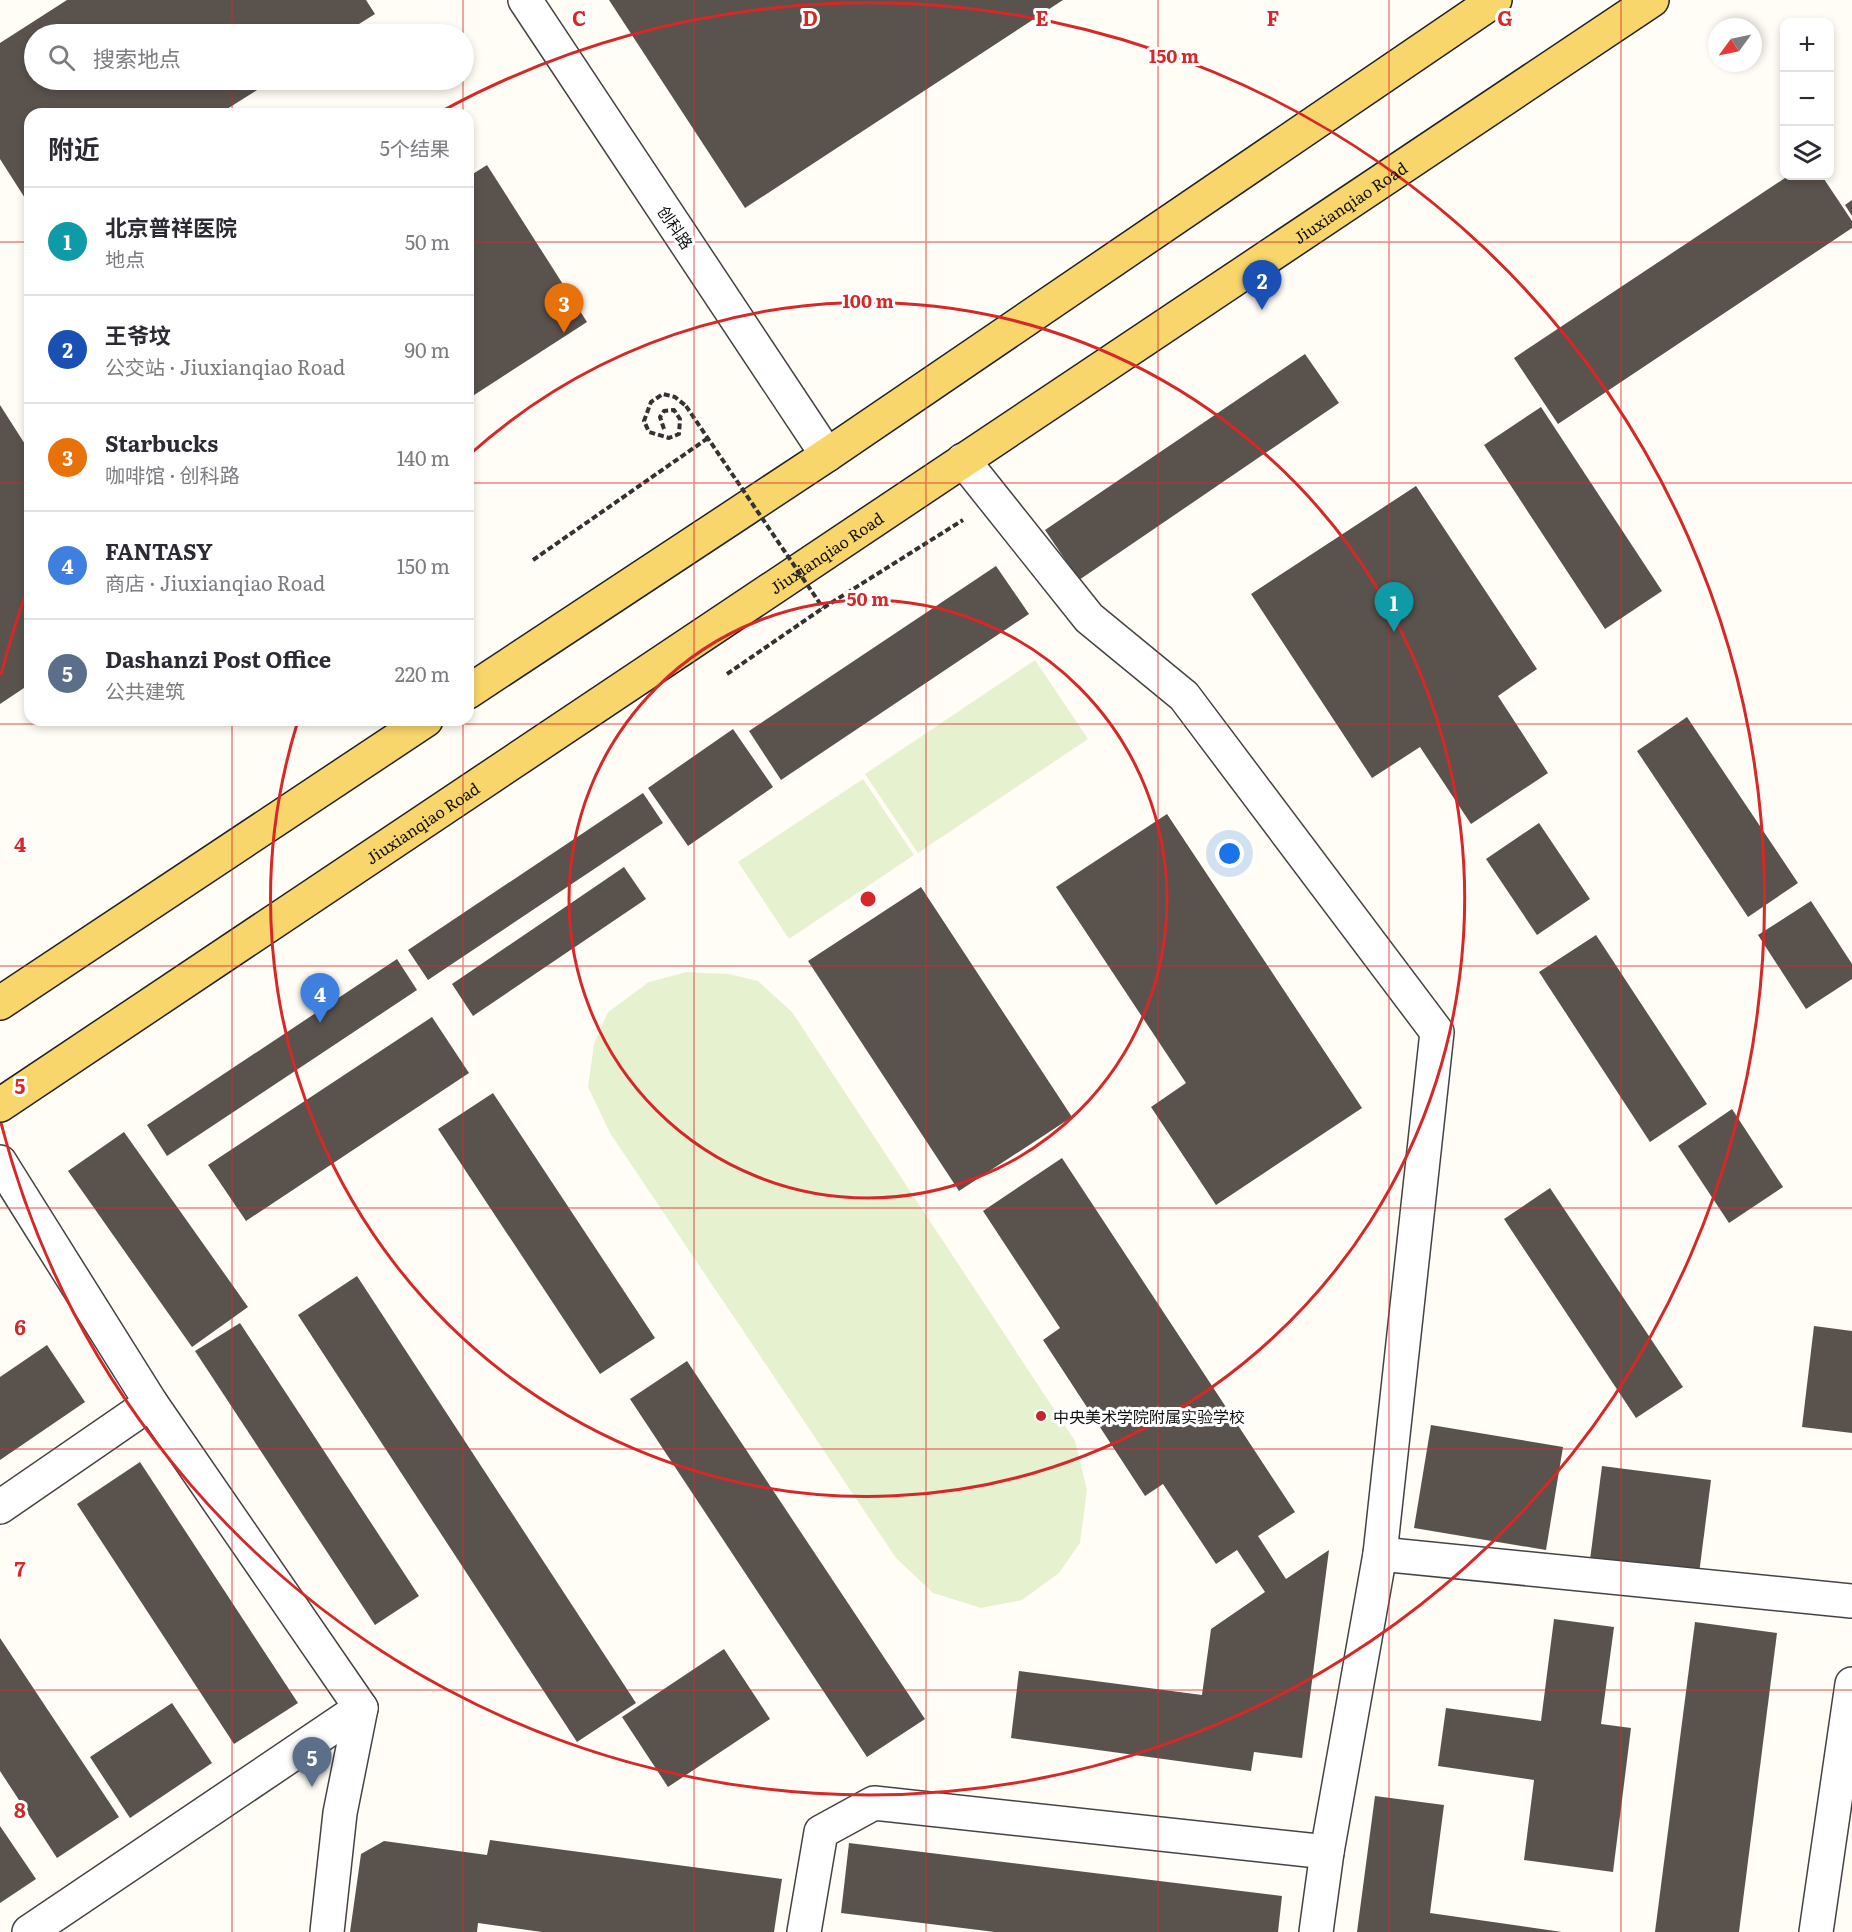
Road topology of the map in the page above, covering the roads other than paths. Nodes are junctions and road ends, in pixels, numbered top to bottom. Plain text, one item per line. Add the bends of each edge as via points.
1 (525, 0) edge
2 (1495, 0) edge
3 (1652, 0) edge
4 (827, 454) junction
5 (963, 460) junction
6 (474, 688) edge
7 (417, 726) edge
8 (0, 1002) edge
9 (0, 1105) edge
10 (0, 1162) edge
11 (151, 1404) junction
12 (0, 1507) edge
13 (1380, 1554) junction
14 (1852, 1601) edge
15 (1852, 1684) edge
16 (361, 1708) junction
17 (1327, 1852) junction
18 (29, 1932) edge
19 (327, 1932) edge
20 (804, 1932) edge
21 (1316, 1932) edge
22 (1816, 1932) edge

1 - 4 street, 创科路
2 - 4 main road
3 - 5 main road, Jiuxianqiao Road
4 - 6 main road
5 - 9 main road, Jiuxianqiao Road
5 - 13 street via 1089,618 1184,696 1437,1032
7 - 8 main road
10 - 11 street
11 - 12 street
11 - 16 street
13 - 14 street
13 - 17 street
15 - 22 street
16 - 18 street
16 - 19 street via 340,1813
17 - 20 street via 874,1803 821,1832
17 - 21 street

